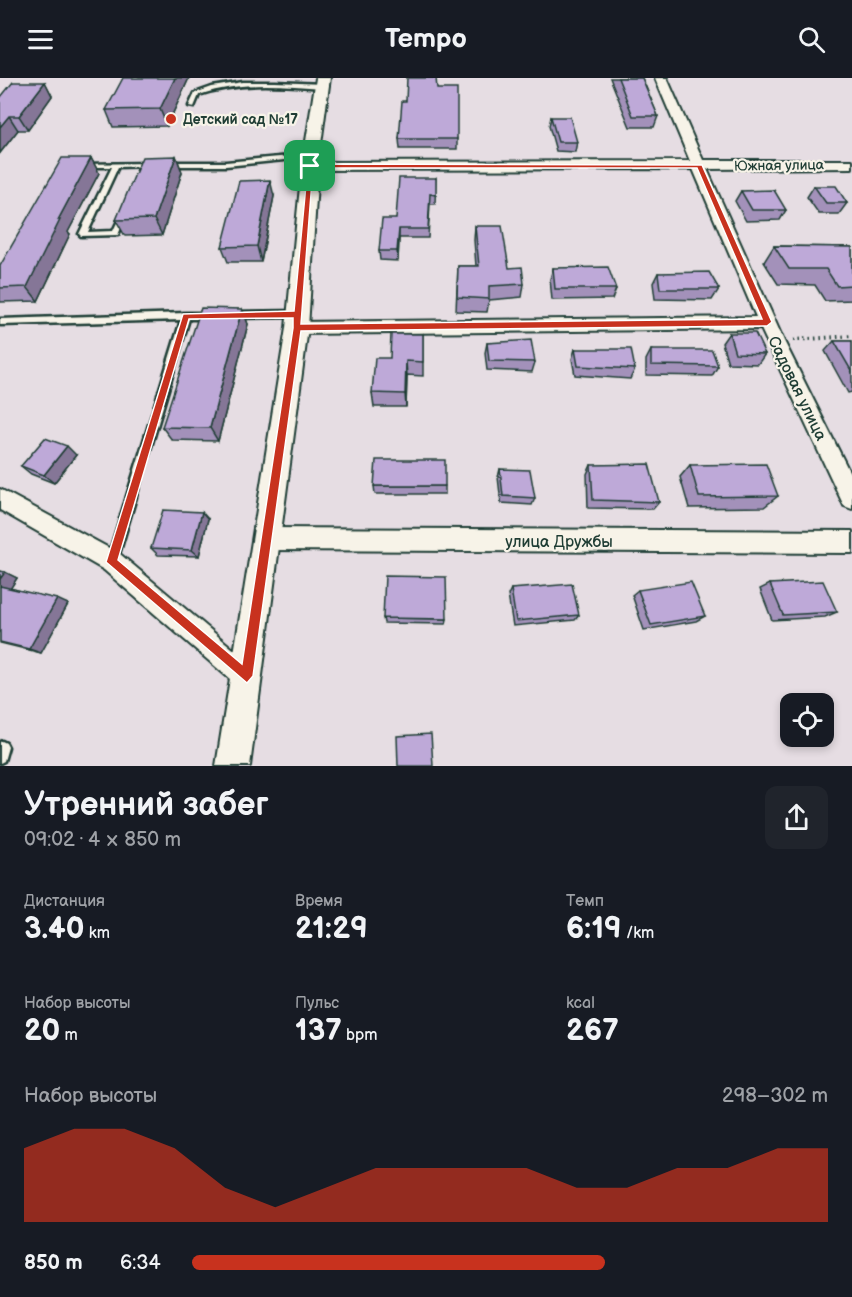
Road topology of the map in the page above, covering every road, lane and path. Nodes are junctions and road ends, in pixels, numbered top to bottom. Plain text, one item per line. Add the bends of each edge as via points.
1 (661, 78) edge
2 (323, 82) edge
3 (192, 106) dead end
4 (311, 161) junction
5 (852, 164) edge
6 (69, 165) edge
7 (116, 165) junction
8 (145, 165) junction
9 (700, 166) junction
10 (141, 174) edge
11 (129, 204) edge
12 (186, 316) junction
13 (297, 321) junction
14 (0, 322) edge
15 (767, 322) junction
16 (852, 336) edge
17 (775, 341) junction
18 (852, 499) edge
19 (0, 500) edge
20 (265, 539) junction
21 (852, 542) edge
22 (112, 562) junction
23 (247, 676) junction
24 (233, 766) edge

1 - 9 street, Садовая улица
2 - 3 lane via 212,87 197,94
2 - 4 street
4 - 8 lane
4 - 9 street, Южная улица
4 - 13 street
5 - 9 street, Южная улица
6 - 7 lane
7 - 8 lane
7 - 11 lane via 83,234 116,233
8 - 10 lane
9 - 15 street, Садовая улица
12 - 13 lane
12 - 14 lane
12 - 22 lane
13 - 15 street
13 - 20 street
15 - 17 street, Садовая улица
16 - 17 path
17 - 18 street, Садовая улица
19 - 22 street
20 - 21 street, улица Дружбы
20 - 23 street
22 - 23 street
23 - 24 street

